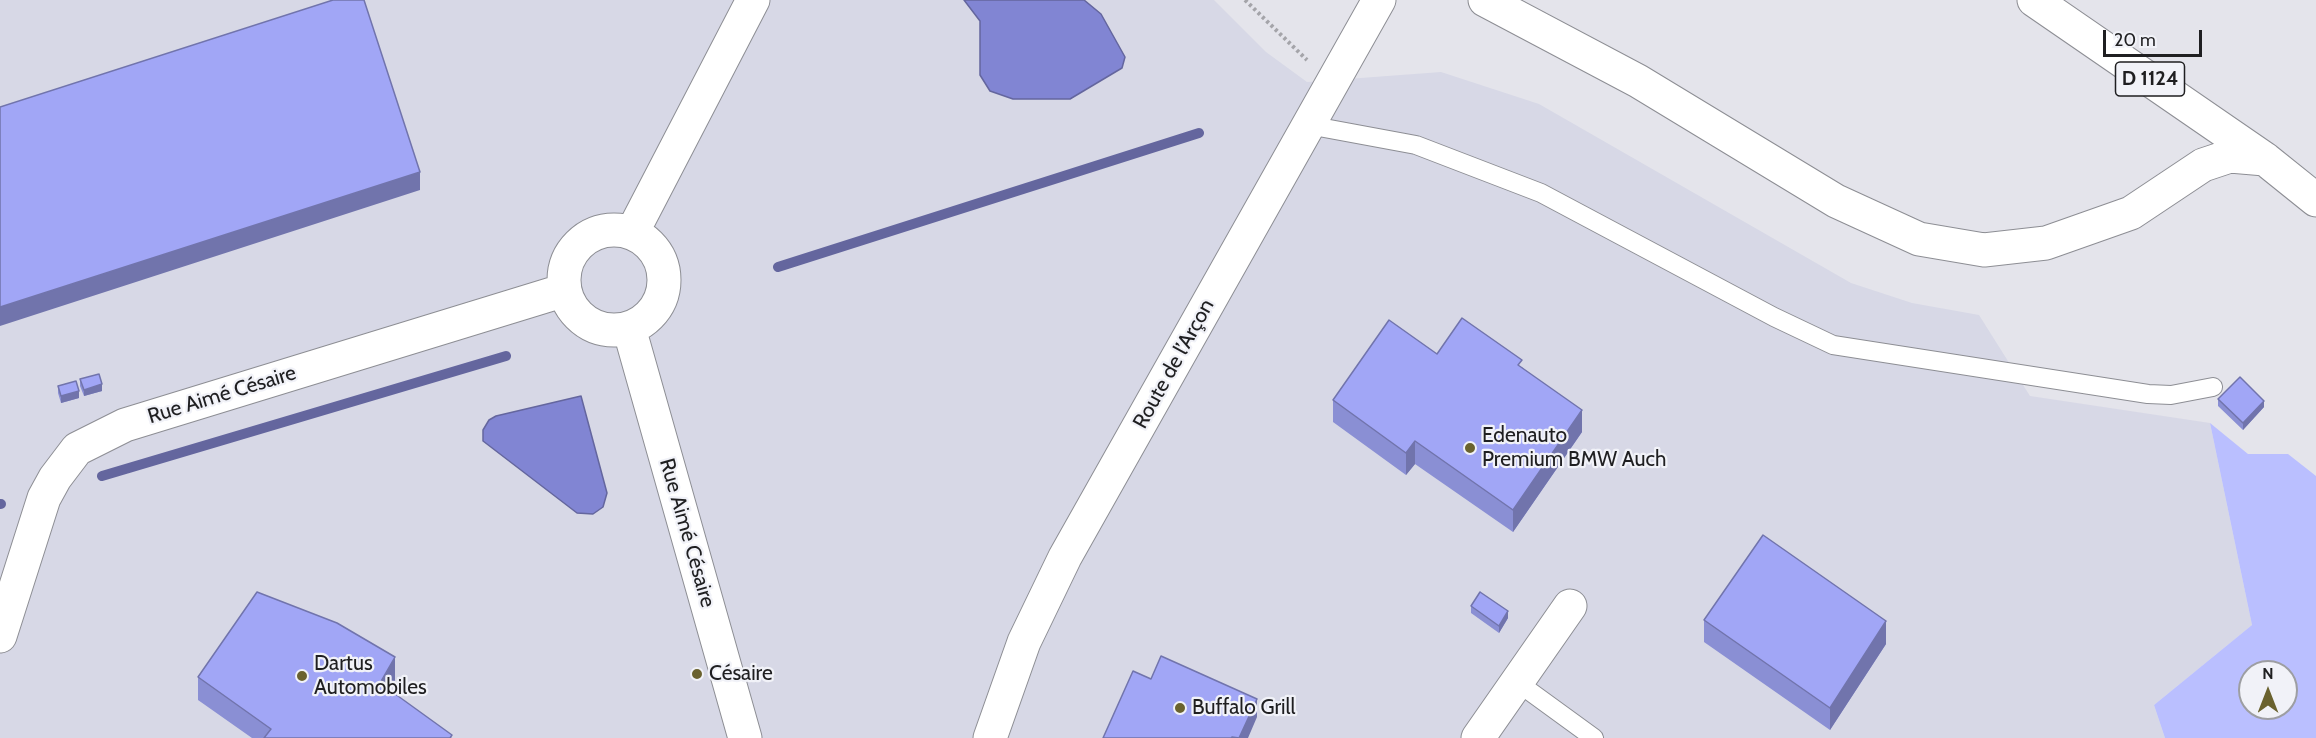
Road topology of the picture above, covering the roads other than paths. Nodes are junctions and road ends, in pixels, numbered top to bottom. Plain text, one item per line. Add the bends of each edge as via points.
1 (753, 0) edge
2 (1378, 0) edge
3 (1485, 0) edge
4 (2034, 0) edge
5 (1308, 125) junction
6 (2265, 159) junction
7 (2316, 200) edge
8 (632, 233) junction
9 (565, 290) junction
10 (629, 328) junction
11 (2213, 387) dead end
12 (1570, 606) dead end
13 (0, 636) edge
14 (1517, 682) junction
15 (745, 738) edge
16 (990, 738) edge
17 (1478, 738) edge
18 (1594, 738) edge

1 - 8 main road
2 - 5 main road, Route de l’Arçon
3 - 6 main road via 1638,81 1836,201 1919,239 1984,250 2046,243 2131,213 2203,165 2230,156
4 - 6 main road, D 1124
5 - 11 lane via 1416,145 1541,193 1833,345 2148,394 2171,395
5 - 16 main road, Route de l’Arçon via 1065,557 1024,642
6 - 7 main road, D 1124
8 - 9 main road via 614,230 581,242 564,272
8 - 10 main road via 649,244 661,261 665,282 660,302 647,318
9 - 10 main road via 578,315 588,323 601,329
9 - 13 main road, Rue Aimé Césaire via 125,424 77,449 44,498
10 - 15 main road, Rue Aimé Césaire
12 - 14 main road
14 - 17 main road
14 - 18 lane

